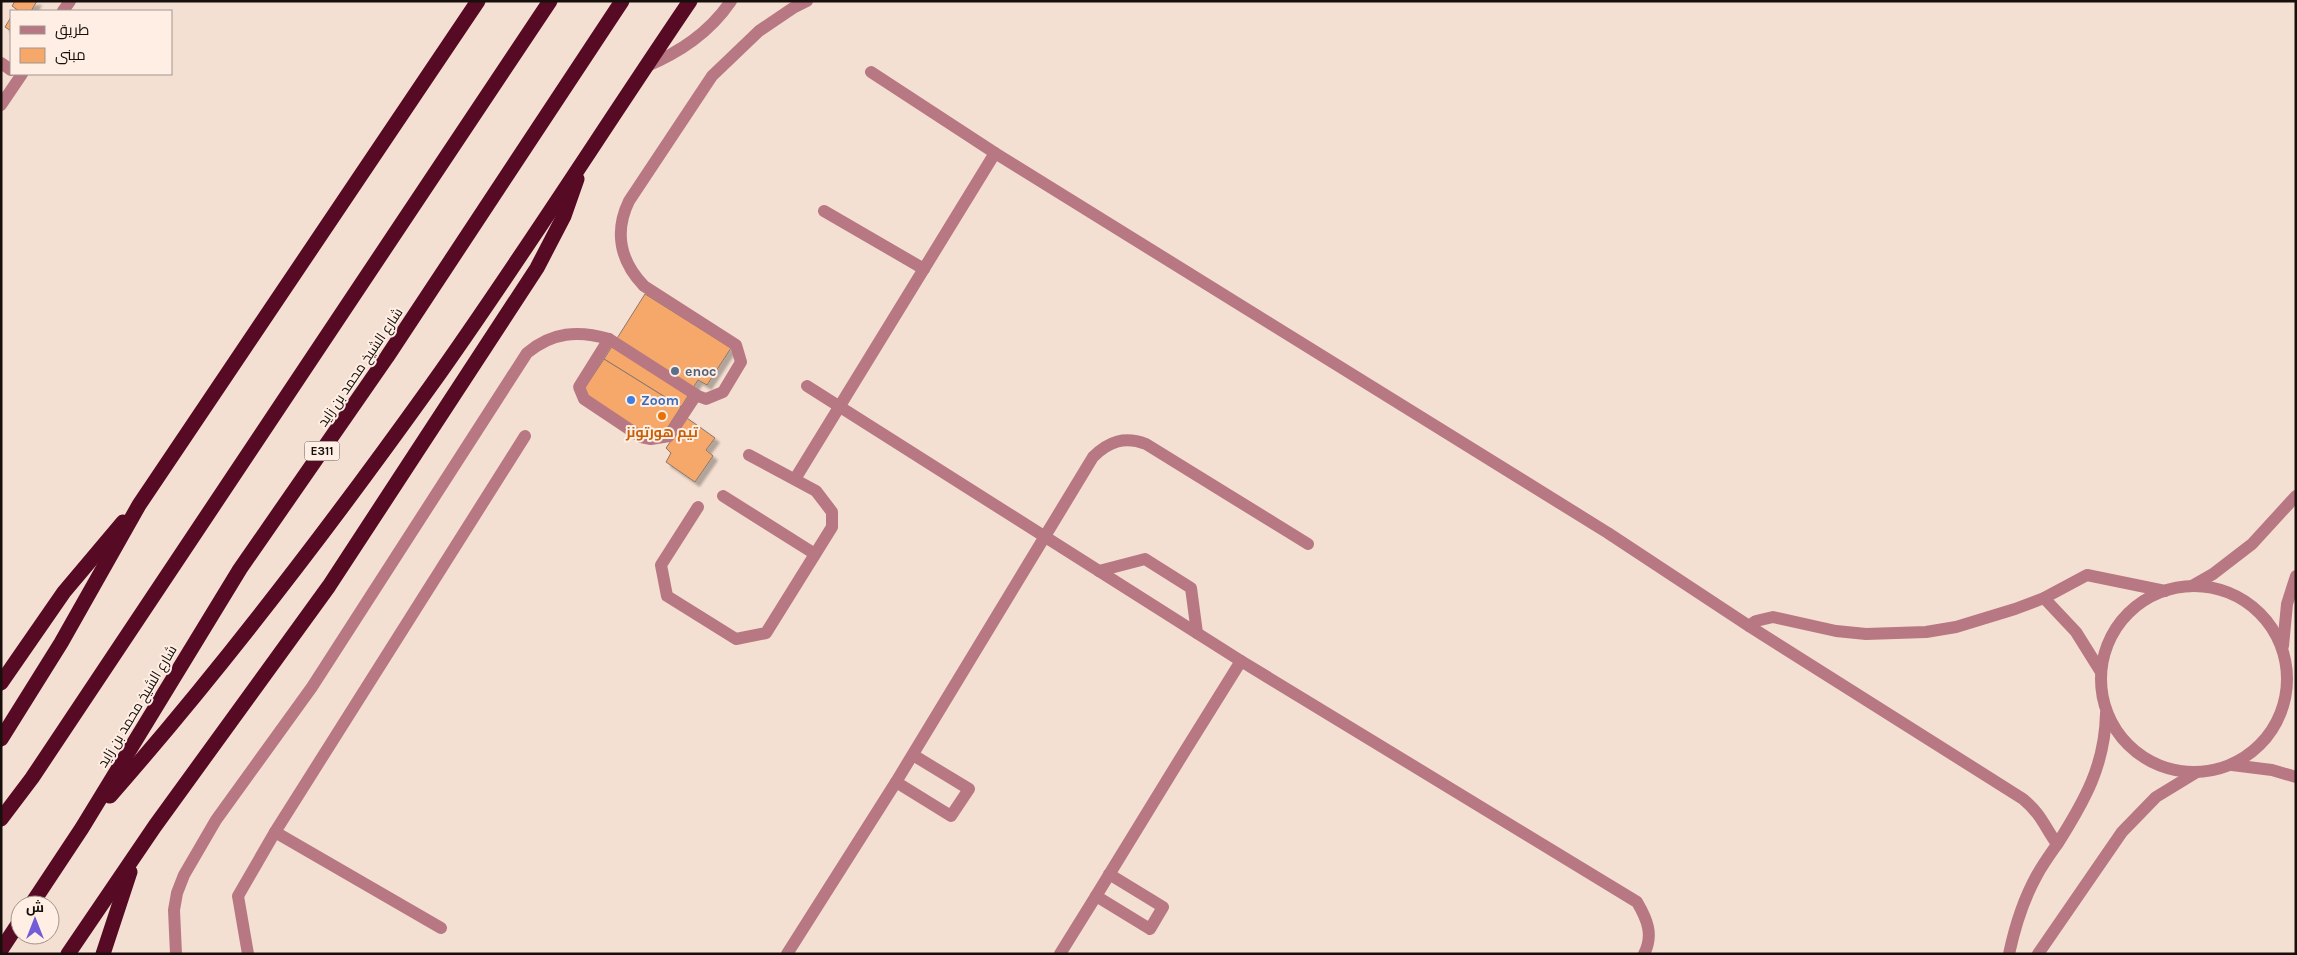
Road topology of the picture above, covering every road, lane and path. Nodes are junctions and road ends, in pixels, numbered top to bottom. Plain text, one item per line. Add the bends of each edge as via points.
1 (478, 1) edge
2 (550, 1) edge
3 (622, 1) edge
4 (690, 1) edge
5 (730, 1) edge
6 (807, 1) edge
7 (645, 67) junction
8 (871, 72) dead end
9 (17, 75) edge
10 (1, 105) edge
11 (995, 153) junction
12 (583, 161) junction
13 (824, 211) dead end
14 (924, 269) junction
15 (609, 339) junction
16 (807, 386) dead end
17 (696, 395) junction
18 (840, 406) junction
19 (525, 436) dead end
20 (749, 455) dead end
21 (795, 479) junction
22 (723, 496) dead end
23 (2296, 496) edge
24 (139, 505) junction
25 (698, 507) dead end
26 (1046, 536) junction
27 (1308, 544) dead end
28 (815, 554) junction
29 (1099, 571) junction
30 (2296, 576) edge
31 (2192, 586) junction
32 (2165, 591) junction
33 (2044, 598) junction
34 (1749, 626) junction
35 (1197, 633) junction
36 (2283, 649) junction
37 (1241, 661) junction
38 (2101, 672) junction
39 (1, 683) edge
40 (2288, 687) junction
41 (2296, 704) edge
42 (2106, 710) junction
43 (1, 739) edge
44 (913, 755) junction
45 (2232, 765) junction
46 (2197, 772) junction
47 (2296, 777) edge
48 (896, 782) junction
49 (1, 819) edge
50 (82, 828) junction
51 (275, 832) junction
52 (2057, 844) junction
53 (138, 851) junction
54 (1109, 874) junction
55 (38, 895) edge
56 (1096, 896) junction
57 (441, 928) dead end
58 (10, 937) edge
59 (1, 950) edge
60 (68, 954) edge
61 (103, 954) edge
62 (176, 954) edge
63 (248, 954) edge
64 (787, 954) edge
65 (1060, 954) edge
66 (1644, 954) edge
67 (2009, 954) edge
68 (2038, 954) edge

1 - 24 highway
2 - 49 highway via 32,778
3 - 50 highway, شارع الشيخ محمد بن زايد / E311 via 387,357 240,569
4 - 7 highway
5 - 7 street via 698,37 682,49
6 - 17 street via 759,31 712,76 623,215 620,230 622,251 637,278 644,286 736,345 740,353 741,362 723,392 706,399
7 - 12 highway
8 - 11 street
9 - 10 street
11 - 14 street
11 - 34 street via 1608,533
12 - 50 highway via 430,386 304,556 202,688
12 - 53 highway via 564,216 537,268 329,586
13 - 14 street
14 - 18 street
15 - 17 street
15 - 17 street via 579,387 581,394 641,437 669,436
15 - 62 street via 576,333 554,336 535,346 520,362 312,687 216,820 184,875 174,910
16 - 18 street
18 - 21 street
18 - 26 street
19 - 51 street
20 - 21 street
21 - 28 street via 816,490 832,512 832,526
22 - 28 street
23 - 31 street via 2252,544
24 - 39 highway via 64,592
24 - 43 highway via 61,643
25 - 28 street via 661,565 667,596 736,639 766,633
26 - 27 street via 1093,456 1108,444 1127,439 1146,444
26 - 29 street
26 - 44 street
29 - 35 street
29 - 35 street via 1145,559 1190,588
30 - 36 street via 2287,604
31 - 32 street
31 - 36 street via 2212,588 2248,603 2274,631
32 - 33 street via 2087,575
32 - 38 street via 2128,614 2106,650
33 - 34 street via 1985,619 1926,632 1866,634 1773,617
33 - 38 street via 2076,632
34 - 52 street via 2023,799 2043,819
35 - 37 street
36 - 40 street
37 - 54 street
37 - 66 street via 1638,902 1650,931
38 - 42 street
40 - 41 street
40 - 45 street via 2276,725 2249,755
42 - 46 street via 2115,728 2141,756 2159,765
42 - 52 street via 2104,742 2096,773 2084,802
44 - 48 street
44 - 48 street via 968,789 964,796 951,816
45 - 46 street
45 - 47 street
46 - 68 street via 2156,798 2132,820
48 - 64 street
50 - 55 highway, شارع الشيخ محمد بن زايد / E311
51 - 57 street
51 - 63 street via 238,896
52 - 67 street via 2019,912
53 - 60 highway
53 - 61 highway
54 - 56 street
54 - 56 street via 1163,907 1150,929
56 - 65 street
58 - 59 highway

